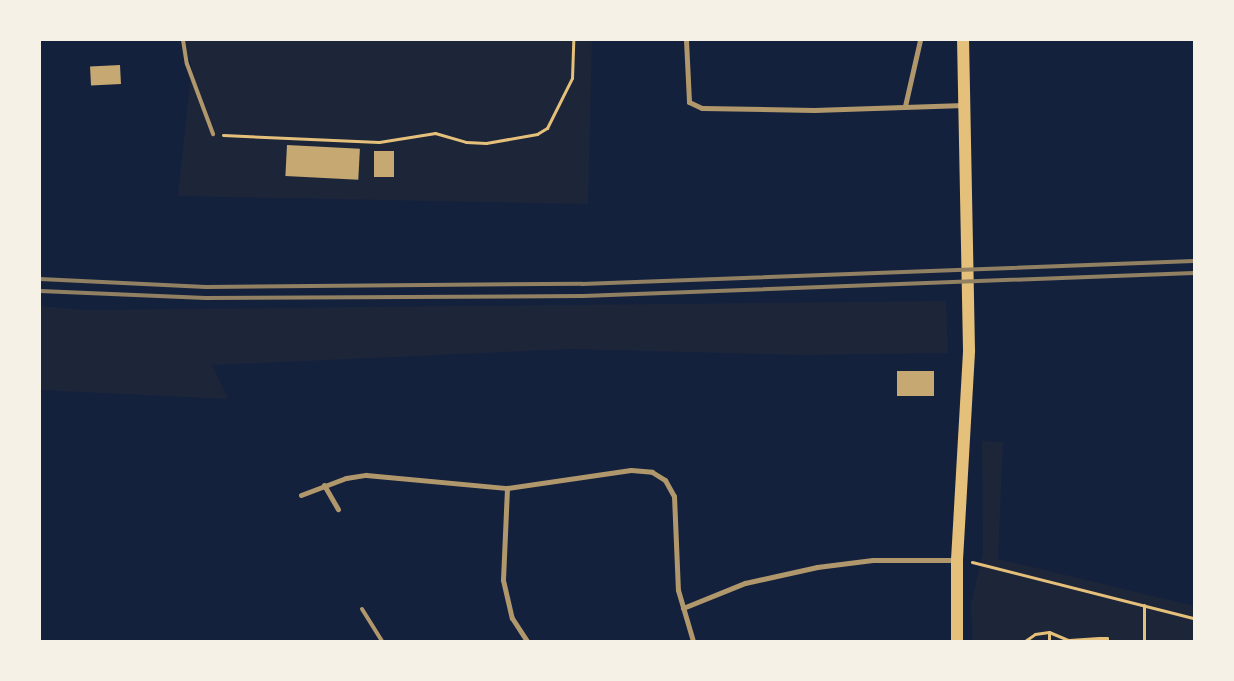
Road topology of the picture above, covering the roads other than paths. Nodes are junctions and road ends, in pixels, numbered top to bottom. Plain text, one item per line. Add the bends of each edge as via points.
1 (183, 40) edge
2 (686, 40) edge
3 (920, 40) edge
4 (963, 40) edge
5 (964, 105) junction
6 (905, 106) junction
7 (213, 134) road end
8 (324, 485) junction
9 (506, 488) junction
10 (301, 495) dead end
11 (338, 509) dead end
12 (957, 560) junction
13 (683, 608) junction
14 (362, 609) dead end
15 (382, 641) edge
16 (527, 641) edge
17 (692, 641) edge
18 (957, 641) edge

1 - 7 lane via 187,64
2 - 6 street via 689,102 702,108 814,110
3 - 6 street
4 - 5 main road
5 - 6 street
5 - 12 main road via 969,350
8 - 9 street via 346,478 386,475
8 - 10 street
8 - 11 street
9 - 13 street via 632,470 652,472 665,480 674,496 675,570
9 - 16 street via 503,580 512,618
12 - 13 street via 873,560 817,567 744,583
12 - 18 main road
13 - 17 street
14 - 15 lane

